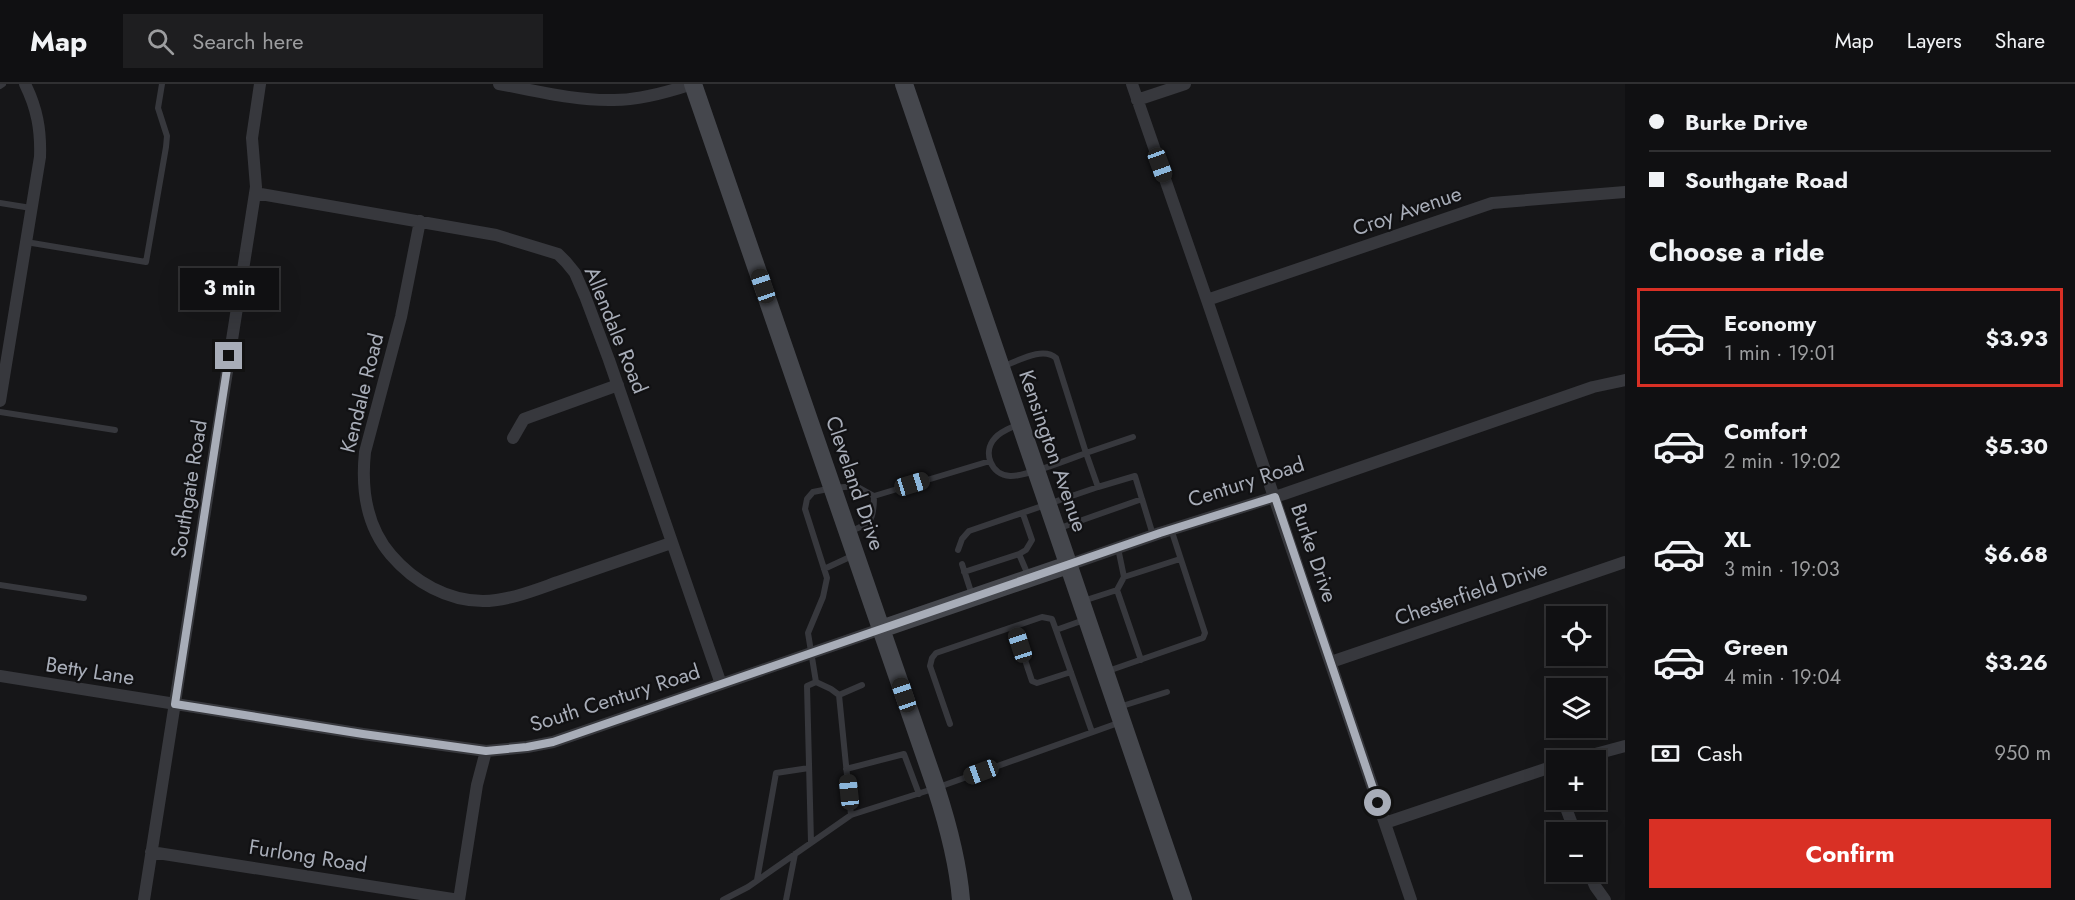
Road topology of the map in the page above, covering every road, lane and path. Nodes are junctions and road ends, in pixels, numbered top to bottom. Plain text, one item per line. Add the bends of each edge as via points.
1 (25, 84) edge
2 (162, 84) edge
3 (260, 84) edge
4 (499, 84) edge
5 (692, 84) edge
6 (904, 84) edge
7 (1132, 84) edge
8 (1185, 84) edge
9 (1137, 100) junction
10 (1625, 192) edge
11 (255, 193) junction
12 (0, 203) edge
13 (32, 208) junction
14 (420, 221) junction
15 (26, 242) junction
16 (1207, 300) junction
17 (1000, 367) junction
18 (1625, 380) edge
19 (618, 385) junction
20 (0, 401) edge
21 (0, 412) edge
22 (1020, 424) junction
23 (115, 430) dead end
24 (1133, 437) dead end
25 (513, 438) dead end
26 (1086, 453) junction
27 (990, 461) junction
28 (1036, 470) junction
29 (1098, 487) junction
30 (833, 488) junction
31 (874, 496) junction
32 (1275, 497) junction
33 (1142, 499) junction
34 (1047, 504) junction
35 (1023, 514) junction
36 (1171, 529) junction
37 (1056, 530) junction
38 (848, 532) junction
39 (1153, 536) junction
40 (671, 543) junction
41 (1118, 548) junction
42 (958, 550) dead end
43 (1019, 554) junction
44 (856, 555) junction
45 (1180, 559) junction
46 (1625, 562) edge
47 (962, 564) dead end
48 (1068, 565) junction
49 (824, 568) junction
50 (964, 572) junction
51 (1124, 577) junction
52 (1029, 579) junction
53 (0, 585) edge
54 (1117, 590) junction
55 (972, 597) junction
56 (84, 598) dead end
57 (1084, 610) junction
58 (1014, 627) junction
59 (881, 629) junction
60 (1056, 630) junction
61 (811, 653) junction
62 (1141, 660) junction
63 (1330, 662) junction
64 (1071, 672) junction
65 (1105, 672) junction
66 (0, 676) edge
67 (816, 682) junction
68 (721, 684) junction
69 (862, 685) dead end
70 (1167, 692) dead end
71 (839, 695) junction
72 (175, 704) junction
73 (1119, 715) junction
74 (950, 724) dead end
75 (1092, 732) junction
76 (1625, 746) edge
77 (486, 751) junction
78 (1606, 751) edge
79 (809, 768) junction
80 (1546, 769) edge
81 (846, 770) junction
82 (928, 791) junction
83 (851, 815) junction
84 (1385, 823) junction
85 (812, 842) junction
86 (151, 852) junction
87 (795, 853) junction
88 (757, 880) junction
89 (1593, 882) edge
90 (144, 900) edge
91 (459, 900) edge
92 (723, 900) edge
93 (786, 900) edge
94 (961, 900) edge
95 (1183, 900) edge
96 (1411, 900) edge
97 (1605, 900) edge

1 - 13 street via 33,99 41,136
2 - 15 lane via 158,108 167,136 146,262
3 - 11 street, Southgate Road via 252,138
4 - 5 street via 614,100
5 - 30 street, Cleveland Drive
6 - 17 street, Kensington Avenue
7 - 9 street, Burke Drive
8 - 9 street
9 - 16 street, Burke Drive
10 - 16 street, Croy Avenue via 1492,202
11 - 14 street, Allendale Road
11 - 72 street, Southgate Road
12 - 13 lane
13 - 15 street
14 - 19 street, Allendale Road via 496,235 558,254 574,273 585,296
14 - 40 street, Kendale Road via 401,317 365,452 363,475 368,515 387,551 415,578 434,589 483,601 511,597
15 - 20 street
16 - 32 street, Burke Drive
17 - 22 street, Kensington Avenue
17 - 26 lane via 1043,352 1051,353 1056,358
18 - 32 street, Century Road via 1593,387
19 - 25 street via 524,419
19 - 40 street, Allendale Road
21 - 23 lane
22 - 27 lane via 994,439
22 - 28 street, Kensington Avenue
24 - 26 lane
26 - 28 lane
26 - 29 lane
27 - 28 lane via 1007,476
27 - 31 lane
28 - 34 street, Kensington Avenue
29 - 33 lane via 1135,476
29 - 34 lane
30 - 31 lane via 856,486
30 - 38 street, Cleveland Drive
30 - 49 lane via 813,492 807,499 806,509
31 - 38 lane via 871,519
32 - 36 street, Century Road
32 - 63 street, Burke Drive
33 - 37 lane
33 - 39 lane
34 - 35 lane
34 - 37 street, Kensington Avenue
35 - 42 lane via 969,531
35 - 43 lane via 1032,540
36 - 39 street, Century Road
36 - 45 lane
37 - 48 street, Kensington Avenue
38 - 44 street, Cleveland Drive
39 - 41 street, Century Road
40 - 68 street, Allendale Road
41 - 48 street, Century Road
41 - 51 lane
43 - 50 lane
43 - 52 lane
44 - 49 lane
44 - 59 street, Cleveland Drive
45 - 51 lane
45 - 62 lane via 1205,633 1203,638
46 - 63 street, Chesterfield Drive
47 - 50 lane
48 - 52 street, Century Road
48 - 57 street, Kensington Avenue
49 - 61 lane via 824,597 808,633
50 - 55 lane
51 - 54 lane
52 - 55 street, Century Road
53 - 56 lane
54 - 57 lane
54 - 62 lane
55 - 59 street, Century Road
57 - 60 lane
57 - 65 street, Kensington Avenue
58 - 60 lane via 1042,617 1052,619
58 - 64 lane via 1032,681 1037,683
58 - 74 lane via 936,653 932,658 930,666
59 - 61 street, South Century Road
59 - 82 street, Cleveland Drive
60 - 64 lane
61 - 67 lane
61 - 68 street, South Century Road
62 - 65 lane
63 - 84 street, Burke Drive
64 - 75 lane
65 - 73 street, Kensington Avenue
66 - 72 street, Betty Lane
67 - 71 lane
67 - 79 lane via 807,686
68 - 77 street, South Century Road via 553,742
69 - 71 lane
70 - 73 lane
71 - 81 lane
72 - 77 street, South Century Road
72 - 86 street, Southgate Road
73 - 75 lane
73 - 95 street, Kensington Avenue
75 - 82 lane
76 - 78 street
77 - 91 street
79 - 85 lane
79 - 88 lane via 776,773
80 - 84 street
81 - 82 lane via 904,754
81 - 83 lane
82 - 83 lane
82 - 94 street, Cleveland Drive via 948,826
83 - 85 lane
84 - 96 street, Burke Drive
85 - 87 lane
86 - 90 street, Southgate Road
86 - 91 street, Furlong Road
87 - 88 lane
87 - 93 lane
88 - 92 lane
89 - 97 street

